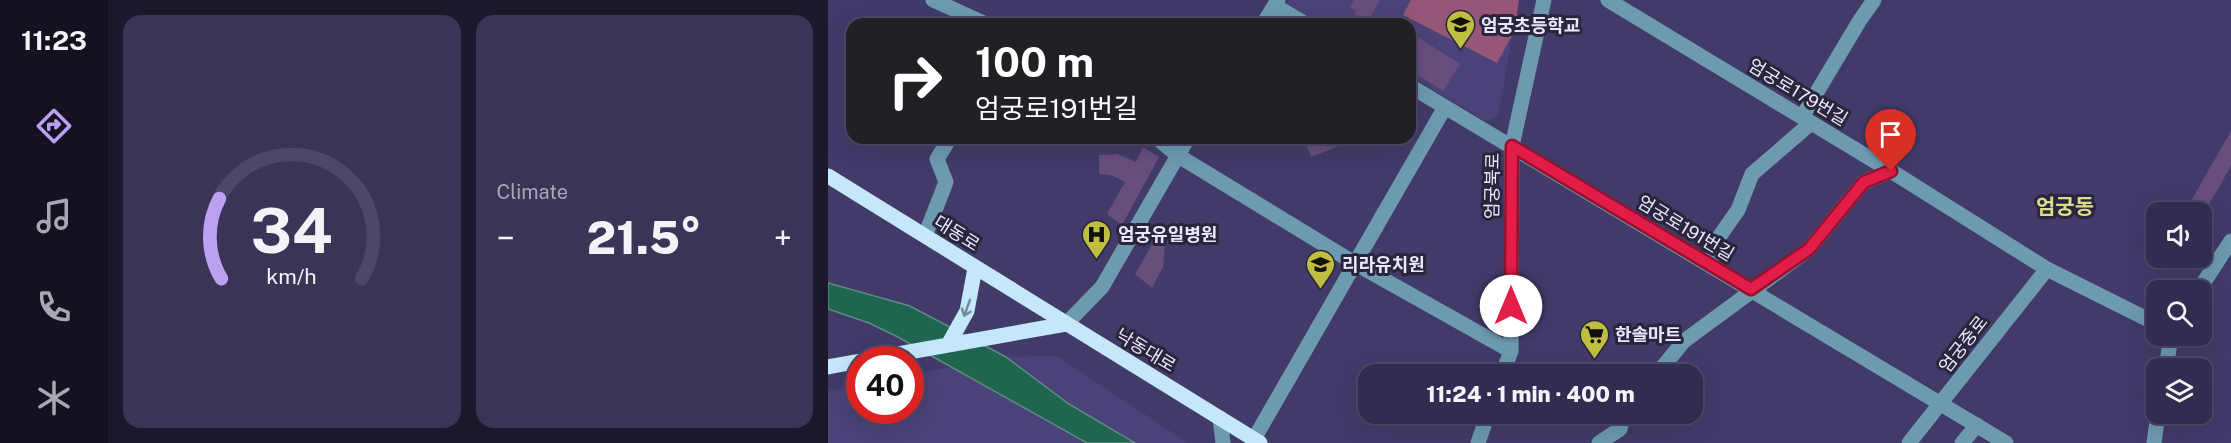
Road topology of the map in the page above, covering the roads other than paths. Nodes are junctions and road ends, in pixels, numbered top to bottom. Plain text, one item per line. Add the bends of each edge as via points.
1 (933, 0) edge
2 (1544, 0) edge
3 (1608, 0) edge
4 (1874, 0) edge
5 (1277, 3) edge
6 (973, 18) edge
7 (1267, 18) edge
8 (1298, 18) edge
9 (1416, 90) edge
10 (1446, 107) junction
11 (1806, 120) junction
12 (946, 144) edge
13 (1164, 144) edge
14 (1184, 144) edge
15 (1512, 146) junction
16 (1177, 155) junction
17 (1891, 171) junction
18 (828, 176) edge
19 (925, 236) junction
20 (2231, 242) edge
21 (1356, 264) junction
22 (1710, 265) junction
23 (975, 267) junction
24 (2047, 268) junction
25 (2205, 280) edge
26 (1751, 289) junction
27 (2146, 318) edge
28 (1066, 324) junction
29 (948, 345) junction
30 (924, 349) edge
31 (1510, 351) junction
32 (828, 356) edge
33 (846, 359) edge
34 (846, 363) edge
35 (1506, 364) edge
36 (1665, 364) edge
37 (828, 367) edge
38 (1942, 404) junction
39 (1220, 418) junction
40 (1485, 424) edge
41 (1621, 424) edge
42 (2157, 424) edge
43 (1977, 425) junction
44 (1257, 441) edge
45 (1223, 443) edge
46 (1478, 443) edge
47 (1599, 443) edge
48 (1909, 443) edge
49 (1962, 443) edge
50 (2006, 443) edge
51 (2154, 443) edge

1 - 6 street
2 - 15 street, 엄궁북로
3 - 11 street, 엄궁로179번길
4 - 11 street
5 - 7 street
5 - 8 street
9 - 10 street, 엄궁로191번길
10 - 15 street, 엄궁로191번길
10 - 21 street
11 - 17 street, 엄궁로179번길
11 - 22 street via 1752,174 1738,210 1719,237
12 - 19 street via 937,159 946,182
13 - 16 street
14 - 16 street
15 - 22 street, 엄궁로191번길
15 - 31 street, 엄궁북로
16 - 21 street
16 - 28 street via 1102,287
17 - 24 street, 엄궁로179번길
17 - 26 street via 1864,182 1809,249
18 - 19 main road, 대동로
19 - 23 main road, 대동로
20 - 25 street
21 - 31 street
21 - 44 street
22 - 26 street, 엄궁로191번길
23 - 28 main road, 대동로
23 -> 29 main road via 967,311
24 - 27 street, 엄궁로179번길
24 - 38 street, 엄궁중로
26 - 36 street via 1684,340
26 - 38 street, 엄궁로191번길
28 - 29 main road
28 - 39 main road, 낙동대로
29 - 30 main road
31 - 35 street, 엄궁북로
32 - 33 main road
34 - 37 main road
38 - 43 street, 엄궁로191번길
38 - 48 street, 엄궁중로
39 - 44 main road, 낙동대로
39 - 45 street
40 - 46 street
41 - 47 street
42 - 51 street
43 - 49 street
43 - 50 street, 엄궁로191번길

